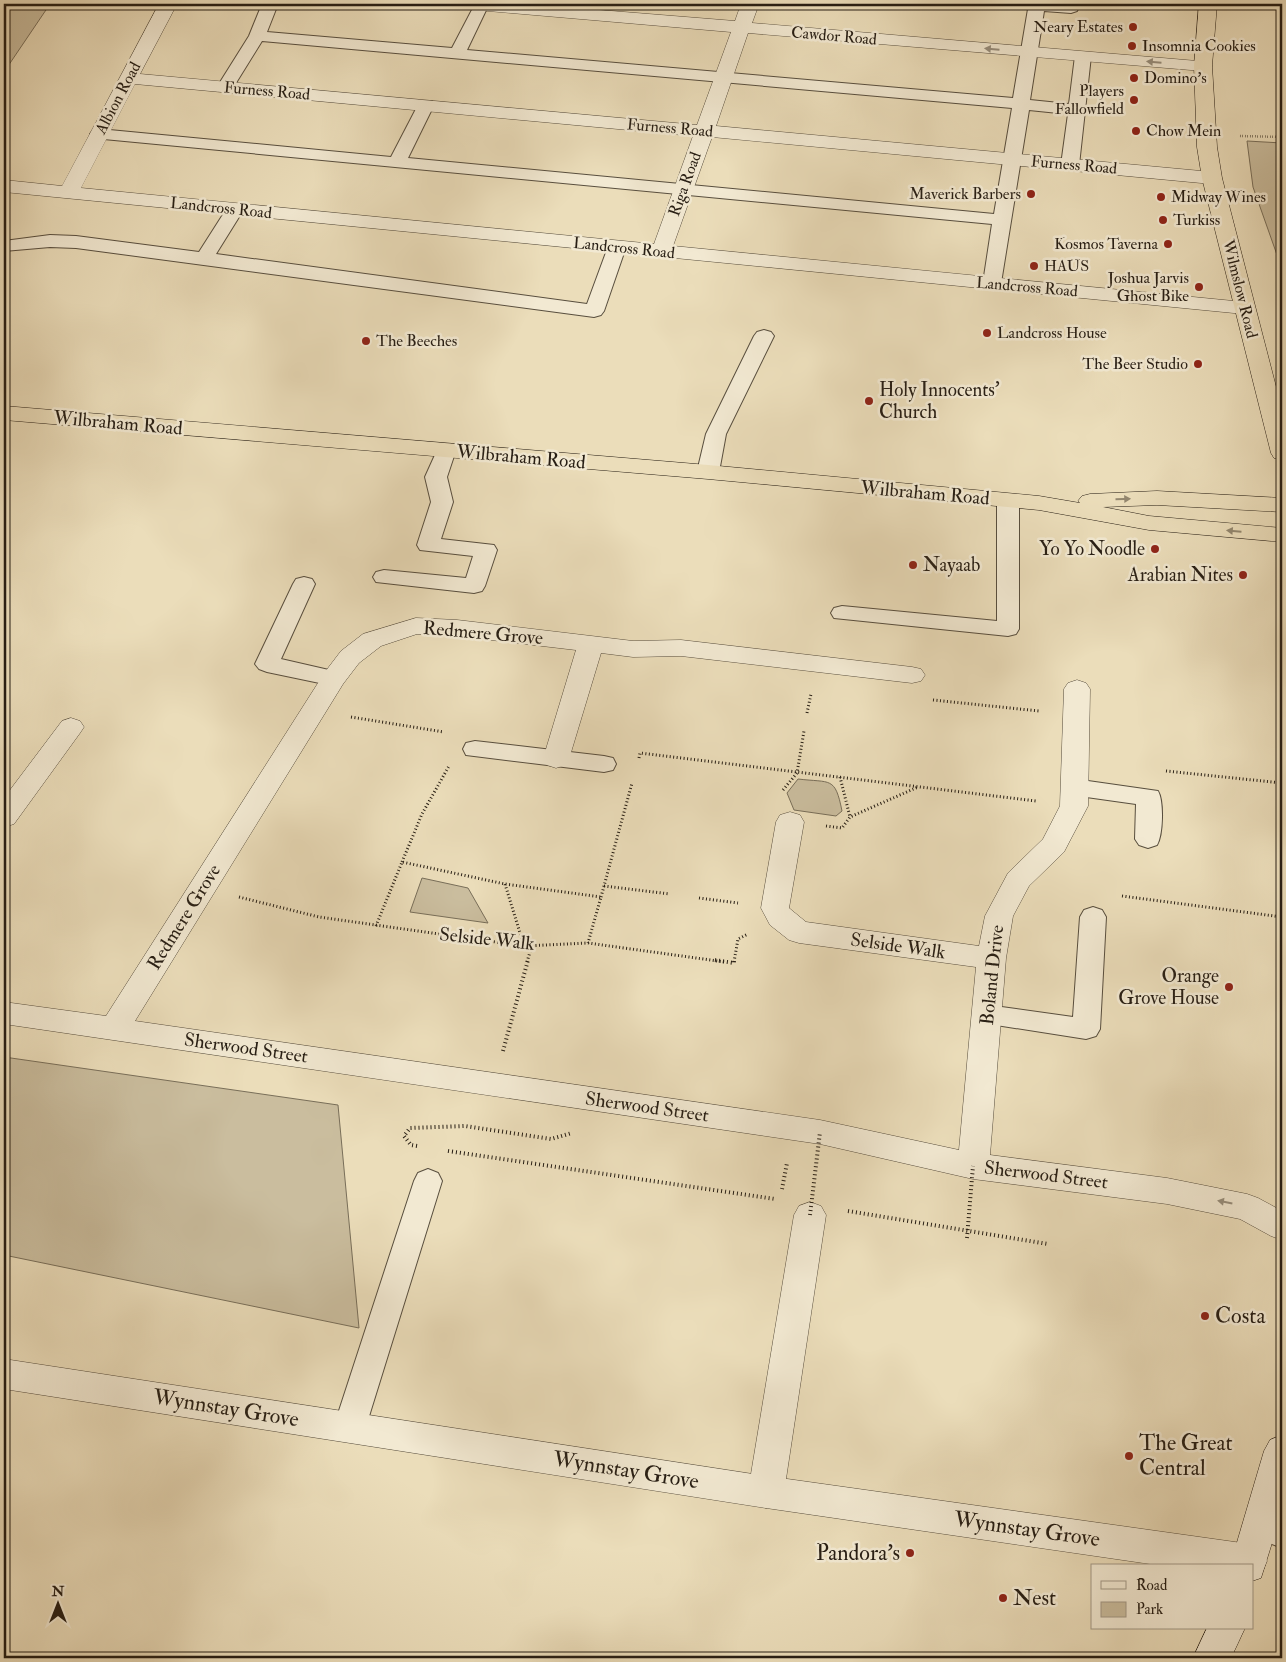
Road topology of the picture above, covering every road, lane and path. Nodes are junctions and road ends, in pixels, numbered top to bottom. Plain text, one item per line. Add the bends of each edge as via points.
1 (168, 4) edge
2 (270, 4) edge
3 (476, 4) edge
4 (750, 4) edge
5 (1020, 4) edge
6 (1072, 4) edge
7 (1208, 4) edge
8 (1037, 5) junction
9 (741, 28) junction
10 (257, 36) junction
11 (1030, 52) junction
12 (457, 54) junction
13 (1083, 56) junction
14 (1203, 66) junction
15 (129, 78) junction
16 (723, 78) junction
17 (226, 87) junction
18 (1021, 104) junction
19 (426, 106) junction
20 (1077, 110) junction
21 (704, 131) junction
22 (99, 134) junction
23 (1282, 137) edge
24 (1208, 147) junction
25 (1012, 160) junction
26 (397, 162) junction
27 (1070, 165) junction
28 (1212, 178) junction
29 (4, 186) edge
30 (683, 190) junction
31 (68, 193) junction
32 (235, 209) junction
33 (1002, 220) junction
34 (4, 246) edge
35 (617, 247) junction
36 (661, 252) junction
37 (204, 258) junction
38 (992, 283) junction
39 (1244, 308) junction
40 (764, 336) dead end
41 (4, 413) edge
42 (446, 450) junction
43 (1282, 453) edge
44 (708, 472) junction
45 (1008, 500) junction
46 (1039, 503) junction
47 (1282, 505) edge
48 (1282, 534) edge
49 (384, 577) dead end
50 (304, 584) dead end
51 (842, 613) dead end
52 (591, 644) junction
53 (912, 675) joint
54 (334, 678) junction
55 (1077, 689) dead end
56 (314, 710) junction
57 (1043, 711) dead end
58 (72, 727) dead end
59 (804, 731) dead end
60 (447, 733) dead end
61 (475, 749) dead end
62 (556, 759) junction
63 (638, 761) dead end
64 (450, 764) dead end
65 (604, 764) dead end
66 (1157, 770) dead end
67 (796, 772) junction
68 (634, 777) dead end
69 (840, 778) junction
70 (1282, 783) edge
71 (918, 787) junction
72 (1074, 797) junction
73 (4, 817) edge
74 (850, 817) junction
75 (790, 822) joint
76 (1148, 839) dead end
77 (402, 862) junction
78 (505, 884) junction
79 (604, 886) junction
80 (202, 888) junction
81 (670, 894) dead end
82 (1115, 895) dead end
83 (600, 897) junction
84 (1093, 917) dead end
85 (1282, 917) edge
86 (780, 918) junction
87 (376, 926) junction
88 (588, 943) junction
89 (532, 945) junction
90 (524, 946) junction
91 (991, 958) junction
92 (4, 1013) edge
93 (987, 1014) junction
94 (114, 1029) junction
95 (494, 1084) junction
96 (586, 1098) junction
97 (820, 1132) junction
98 (420, 1146) dead end
99 (440, 1149) dead end
100 (973, 1166) junction
101 (428, 1181) dead end
102 (781, 1200) dead end
103 (819, 1209) junction
104 (1282, 1227) edge
105 (968, 1238) dead end
106 (1048, 1244) dead end
107 (4, 1374) edge
108 (350, 1426) junction
109 (1282, 1451) edge
110 (766, 1492) junction
111 (1272, 1528) edge
112 (1248, 1563) edge
113 (1227, 1630) edge
114 (1212, 1658) edge

1 - 15 street, Albion Road
2 - 10 lane
3 - 9 street, Cawdor Road
3 - 12 lane
4 - 9 street, Riga Road
5 - 8 lane
6 - 8 lane via 1071,8
7 - 14 highway, Wilmslow Road
8 - 11 lane
11 -> 9 street, Cawdor Road
9 - 16 street, Riga Road
10 - 12 lane
10 - 17 lane
11 - 13 street, Cawdor Road
11 - 18 lane
12 - 16 lane
14 -> 13 street, Cawdor Road
13 - 20 lane
14 - 24 highway, Wilmslow Road
15 - 17 street, Furness Road
15 - 22 street, Albion Road
16 - 18 lane
16 - 21 street, Riga Road
17 - 19 street, Furness Road
18 - 20 lane
18 - 25 lane
19 - 21 street, Furness Road
19 - 26 lane
20 - 27 lane
21 - 25 street, Furness Road
21 - 30 street, Riga Road
22 - 26 lane
22 - 31 street, Albion Road
23 - 24 path via 1239,136 1241,149
24 - 28 highway, Wilmslow Road
25 - 27 street, Furness Road
25 - 33 lane
26 - 30 lane
27 - 28 street, Furness Road
28 - 39 highway, Wilmslow Road
29 - 31 street, Landcross Road
30 - 33 lane
30 - 36 street, Riga Road
31 - 32 street, Landcross Road
32 - 35 street, Landcross Road
32 - 37 lane
33 - 38 lane
34 - 37 lane via 76,242
35 - 36 street, Landcross Road
35 - 37 lane via 594,311
36 - 38 street, Landcross Road
38 - 39 street, Landcross Road
39 - 43 highway, Wilmslow Road
40 - 44 lane via 716,434
41 - 42 highway, Wilbraham Road
42 - 44 highway, Wilbraham Road
42 - 49 lane via 436,477 442,502 428,545 486,550 474,586
44 - 45 highway, Wilbraham Road
45 - 46 highway, Wilbraham Road
45 - 51 lane via 1008,629
46 -> 47 highway, Wilbraham Road via 1157,498
48 -> 46 highway, Wilbraham Road via 1149,523
50 - 54 lane via 267,664
52 - 53 street, Redmere Grove via 634,650 681,648
52 - 54 street, Redmere Grove via 416,626 372,640 350,656
52 - 62 street
53 - 57 path via 909,697
54 - 56 street, Redmere Grove
55 - 72 street, Boland Drive
56 - 60 path
56 - 80 street, Redmere Grove
58 - 73 street
59 - 67 path
61 - 62 lane
62 - 65 lane
63 - 67 path via 640,753
64 - 77 path via 422,814
66 - 70 path
67 - 69 path
68 - 79 path
69 - 71 path
69 - 74 path
71 - 72 path
71 - 74 path
72 - 76 lane via 1149,797
72 - 91 street, Boland Drive via 1054,845 1018,880 999,916
74 - 75 path via 842,828
75 - 86 street via 776,908
77 - 78 path
77 - 87 path
78 - 83 path
78 - 90 path
79 - 81 path
79 - 83 path
80 - 87 path, Selside Walk via 319,917
80 - 94 street, Redmere Grove
82 - 85 path
83 - 88 path
84 - 93 lane via 1086,1029
86 - 88 path, Selside Walk via 738,939 734,963
86 - 91 street, Selside Walk via 799,932
87 - 90 path, Selside Walk
88 - 89 path, Selside Walk
89 - 90 path, Selside Walk
89 - 95 path
91 - 93 street, Boland Drive
92 - 94 street, Sherwood Street
93 - 100 street, Boland Drive
94 - 95 street, Sherwood Street
95 - 96 street, Sherwood Street
96 - 97 street, Sherwood Street
96 - 98 path via 574,1132 550,1139 465,1126 410,1128 404,1136 411,1145
97 - 100 street, Sherwood Street
97 - 103 path, bridge
99 - 102 path
104 -> 100 street, Sherwood Street via 1247,1207 1176,1192
100 - 105 path, bridge
101 - 108 lane
103 - 106 path
103 - 110 street
107 - 108 street, Wynnstay Grove
108 - 110 street, Wynnstay Grove
109 - 111 street
110 - 112 street, Wynnstay Grove
111 - 112 street
113 - 114 street

